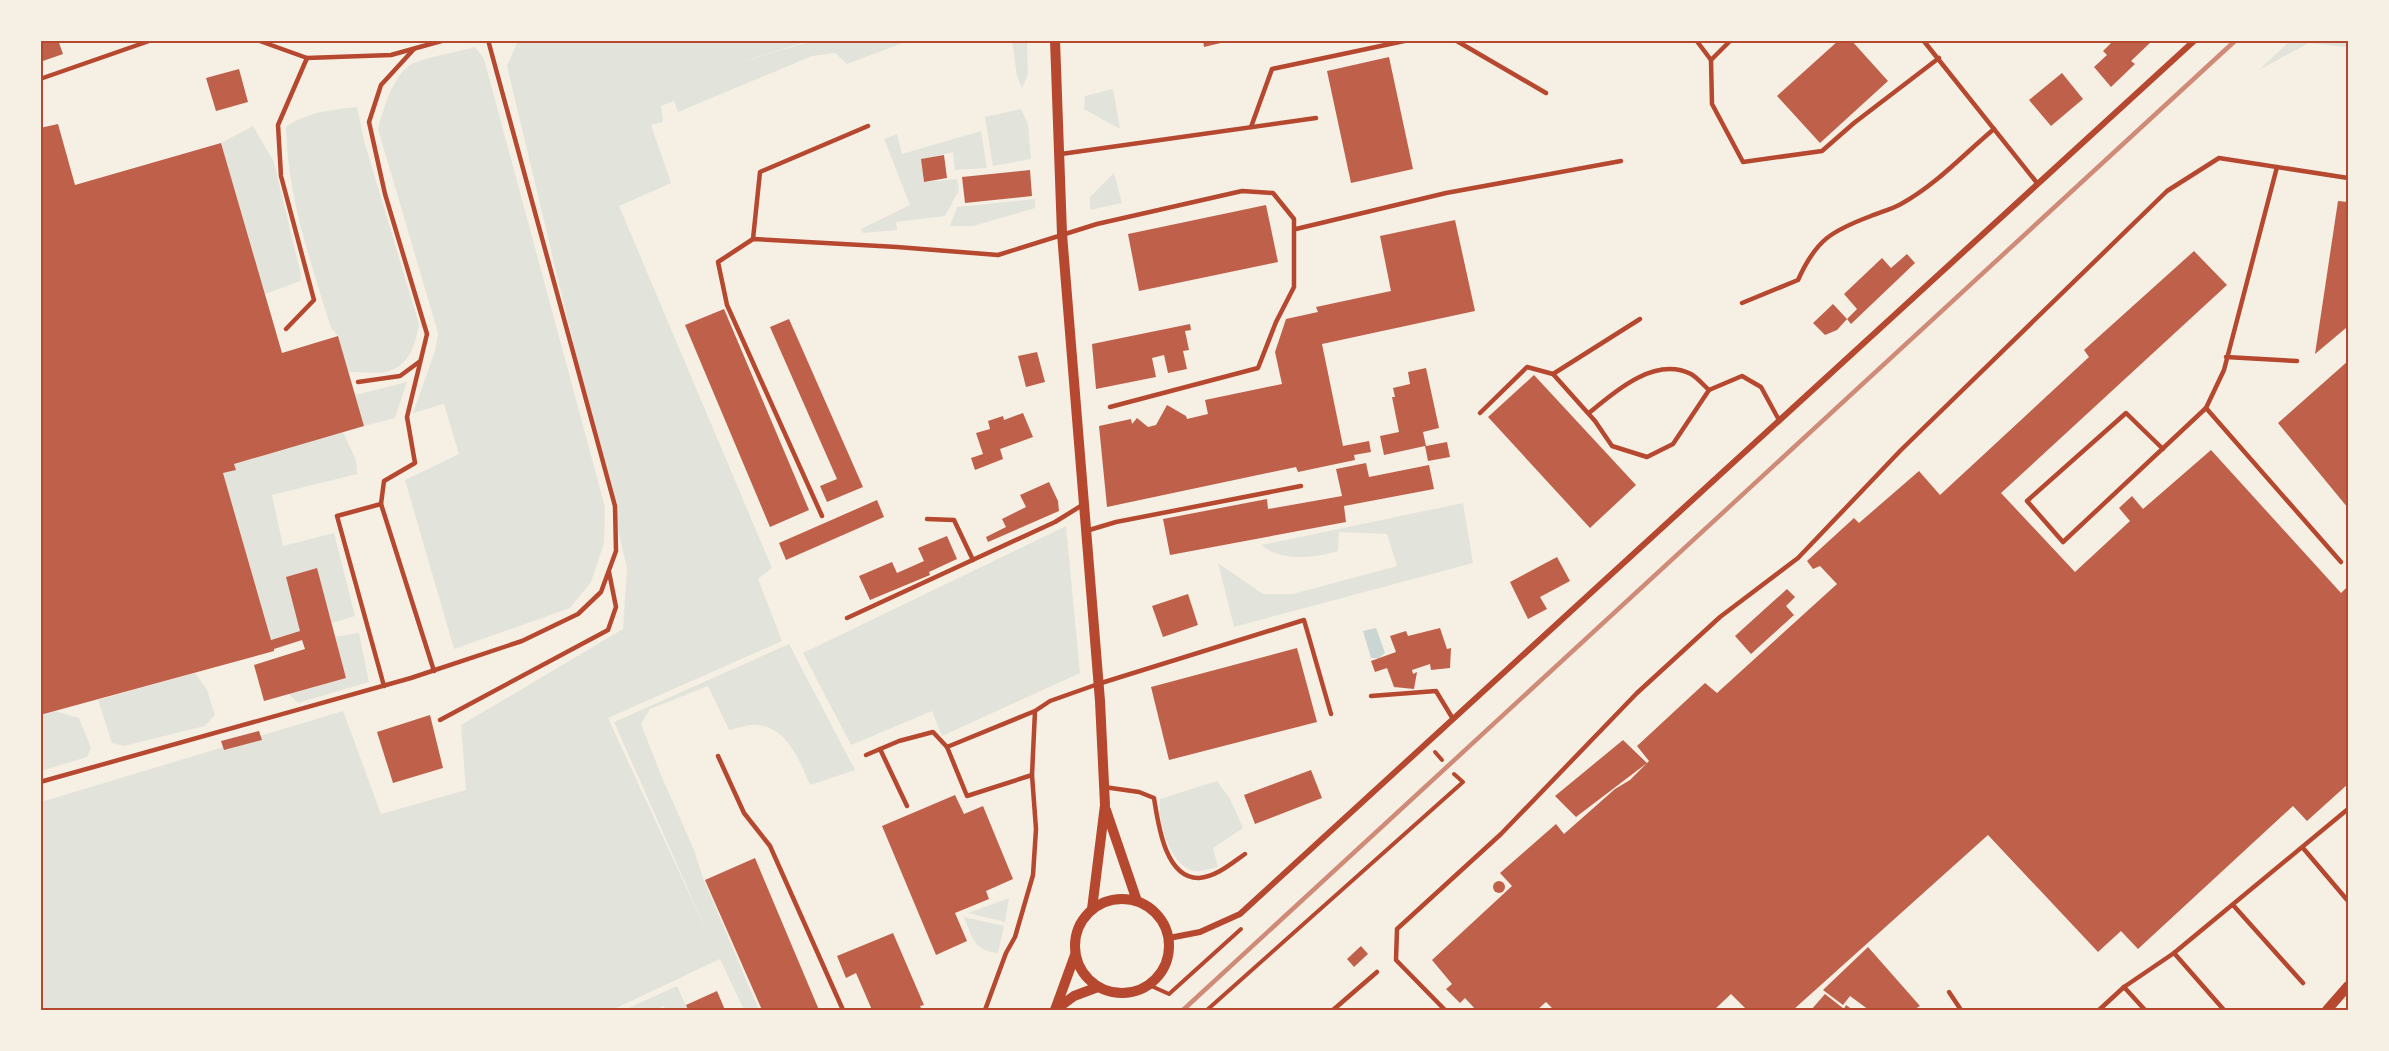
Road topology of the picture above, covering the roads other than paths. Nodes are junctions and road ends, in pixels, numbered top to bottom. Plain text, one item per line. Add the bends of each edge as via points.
1 (152, 40) edge
2 (257, 40) edge
3 (445, 40) edge
4 (488, 40) edge
5 (1055, 40) edge
6 (1408, 40) edge
7 (1455, 40) edge
8 (1696, 40) edge
9 (1731, 40) edge
10 (1923, 40) edge
11 (2195, 40) edge
12 (414, 49) junction
13 (307, 58) junction
14 (1939, 58) junction
15 (1711, 60) junction
16 (40, 79) edge
17 (1546, 93) dead end
18 (1316, 118) dead end
19 (868, 126) dead end
20 (1251, 127) junction
21 (1994, 129) junction
22 (1058, 154) junction
23 (1621, 161) dead end
24 (2277, 167) junction
25 (2349, 178) edge
26 (2037, 183) junction
27 (1296, 230) junction
28 (1062, 234) junction
29 (753, 239) junction
30 (1742, 303) dead end
31 (1640, 319) dead end
32 (286, 329) dead end
33 (2226, 357) junction
34 (419, 362) junction
35 (2296, 362) dead end
36 (1553, 374) junction
37 (358, 382) dead end
38 (1709, 390) junction
39 (1110, 407) dead end
40 (2206, 408) junction
41 (1480, 413) dead end
42 (1589, 413) junction
43 (1779, 420) junction
44 (2163, 449) junction
45 (1301, 486) dead end
46 (381, 504) junction
47 (1084, 504) junction
48 (822, 516) dead end
49 (927, 519) dead end
50 (1086, 531) junction
51 (973, 560) junction
52 (2341, 562) dead end
53 (609, 570) junction
54 (848, 618) dead end
55 (434, 671) junction
56 (1098, 684) junction
57 (384, 686) junction
58 (1371, 696) dead end
59 (1035, 711) junction
60 (1331, 714) dead end
61 (1453, 719) junction
62 (440, 720) dead end
63 (947, 747) junction
64 (880, 749) junction
65 (866, 755) dead end
66 (717, 756) dead end
67 (1032, 775) junction
68 (40, 783) edge
69 (1104, 787) junction
70 (1105, 805) junction
71 (907, 806) dead end
72 (2349, 809) edge
73 (2303, 848) junction
74 (1245, 854) dead end
75 (1137, 901) junction
76 (2349, 901) edge
77 (2232, 905) junction
78 (1092, 909) junction
79 (1169, 938) junction
80 (2174, 953) junction
81 (1075, 955) junction
82 (1377, 972) dead end
83 (2303, 983) dead end
84 (2349, 986) edge
85 (1098, 987) junction
86 (2124, 987) junction
87 (1949, 992) dead end
88 (1055, 1010) edge
89 (843, 1011) edge
90 (985, 1011) edge
91 (1333, 1011) edge
92 (1445, 1011) edge
93 (1961, 1011) edge
94 (2099, 1011) edge
95 (2145, 1011) edge
96 (2224, 1011) edge
97 (2327, 1011) edge

1 - 16 lane
2 - 13 lane
3 - 12 lane
4 - 53 lane via 615,506 616,551
5 - 22 street
6 - 20 lane via 1272,69
7 - 17 lane
8 - 15 lane
9 - 15 lane
10 - 14 lane
11 - 26 street
12 - 13 lane via 391,55
12 - 34 lane via 381,85 369,122 385,194 428,334
13 - 32 lane via 278,125 281,176 314,300
14 - 15 lane via 1822,151 1743,162 1712,104
14 - 21 lane
18 - 20 lane
19 - 29 lane via 760,172
20 - 22 lane
21 - 26 lane
21 - 30 lane via 1932,184 1900,205 1825,237 1807,258 1798,279
22 - 28 street
23 - 27 lane via 1446,193
24 - 25 lane
24 - 33 lane
24 - 92 lane via 2219,158 2167,191 1901,450 1797,558 1720,616 1636,693 1501,834 1396,929 1396,960
26 - 43 street
27 - 28 lane via 1294,219 1273,194 1242,191
27 - 39 lane via 1294,287 1258,368
28 - 29 lane via 998,255
28 - 47 street
29 - 48 lane via 718,262 727,305
31 - 36 lane
33 - 35 lane
33 - 40 lane
34 - 37 lane via 400,376
34 - 46 lane via 406,417 415,463 384,481
36 - 41 lane via 1527,367
36 - 42 lane
38 - 42 lane via 1693,375 1673,369 1647,373
38 - 42 lane via 1673,444 1647,457 1612,446
38 - 43 lane via 1742,376 1761,387
40 - 44 lane
40 - 52 lane
43 - 61 street
44 - 44 lane via 2063,542 2027,501 2126,413
45 - 50 lane
46 - 55 lane
46 - 57 lane via 336,516
47 - 50 street
47 - 51 lane via 1055,522
49 - 51 lane via 954,520
50 - 56 street
51 - 54 lane
53 - 55 lane via 601,592 578,614 522,641
53 - 62 lane via 616,607 608,630
55 - 57 lane
56 - 59 lane via 1050,701
56 - 60 lane via 1304,620
56 - 69 street
57 - 68 lane
58 - 61 lane via 1436,691
59 - 63 lane
59 - 67 lane
61 - 79 street via 1240,914 1200,932
63 - 64 lane via 933,732
63 - 67 lane via 967,796
64 - 65 lane
64 - 71 lane
66 - 89 lane via 744,813 770,846
67 - 90 lane via 1036,830 1033,875 1015,937
69 - 70 street
69 - 74 lane via 1154,798 1171,861 1183,874 1199,878 1223,870
70 - 75 street
70 - 78 street
72 - 73 lane
73 - 76 lane
73 - 77 lane
75 - 78 street via 1122,898
75 - 79 street via 1159,915
77 - 80 lane
77 - 83 lane
78 - 81 street via 1077,930
79 - 85 street via 1166,964 1149,985 1124,993
80 - 86 lane
80 - 96 lane
81 - 85 street via 1083,974
81 - 88 street
82 - 91 lane
84 - 97 street
85 - 88 street via 1074,996
86 - 94 lane
86 - 95 lane
87 - 93 lane

